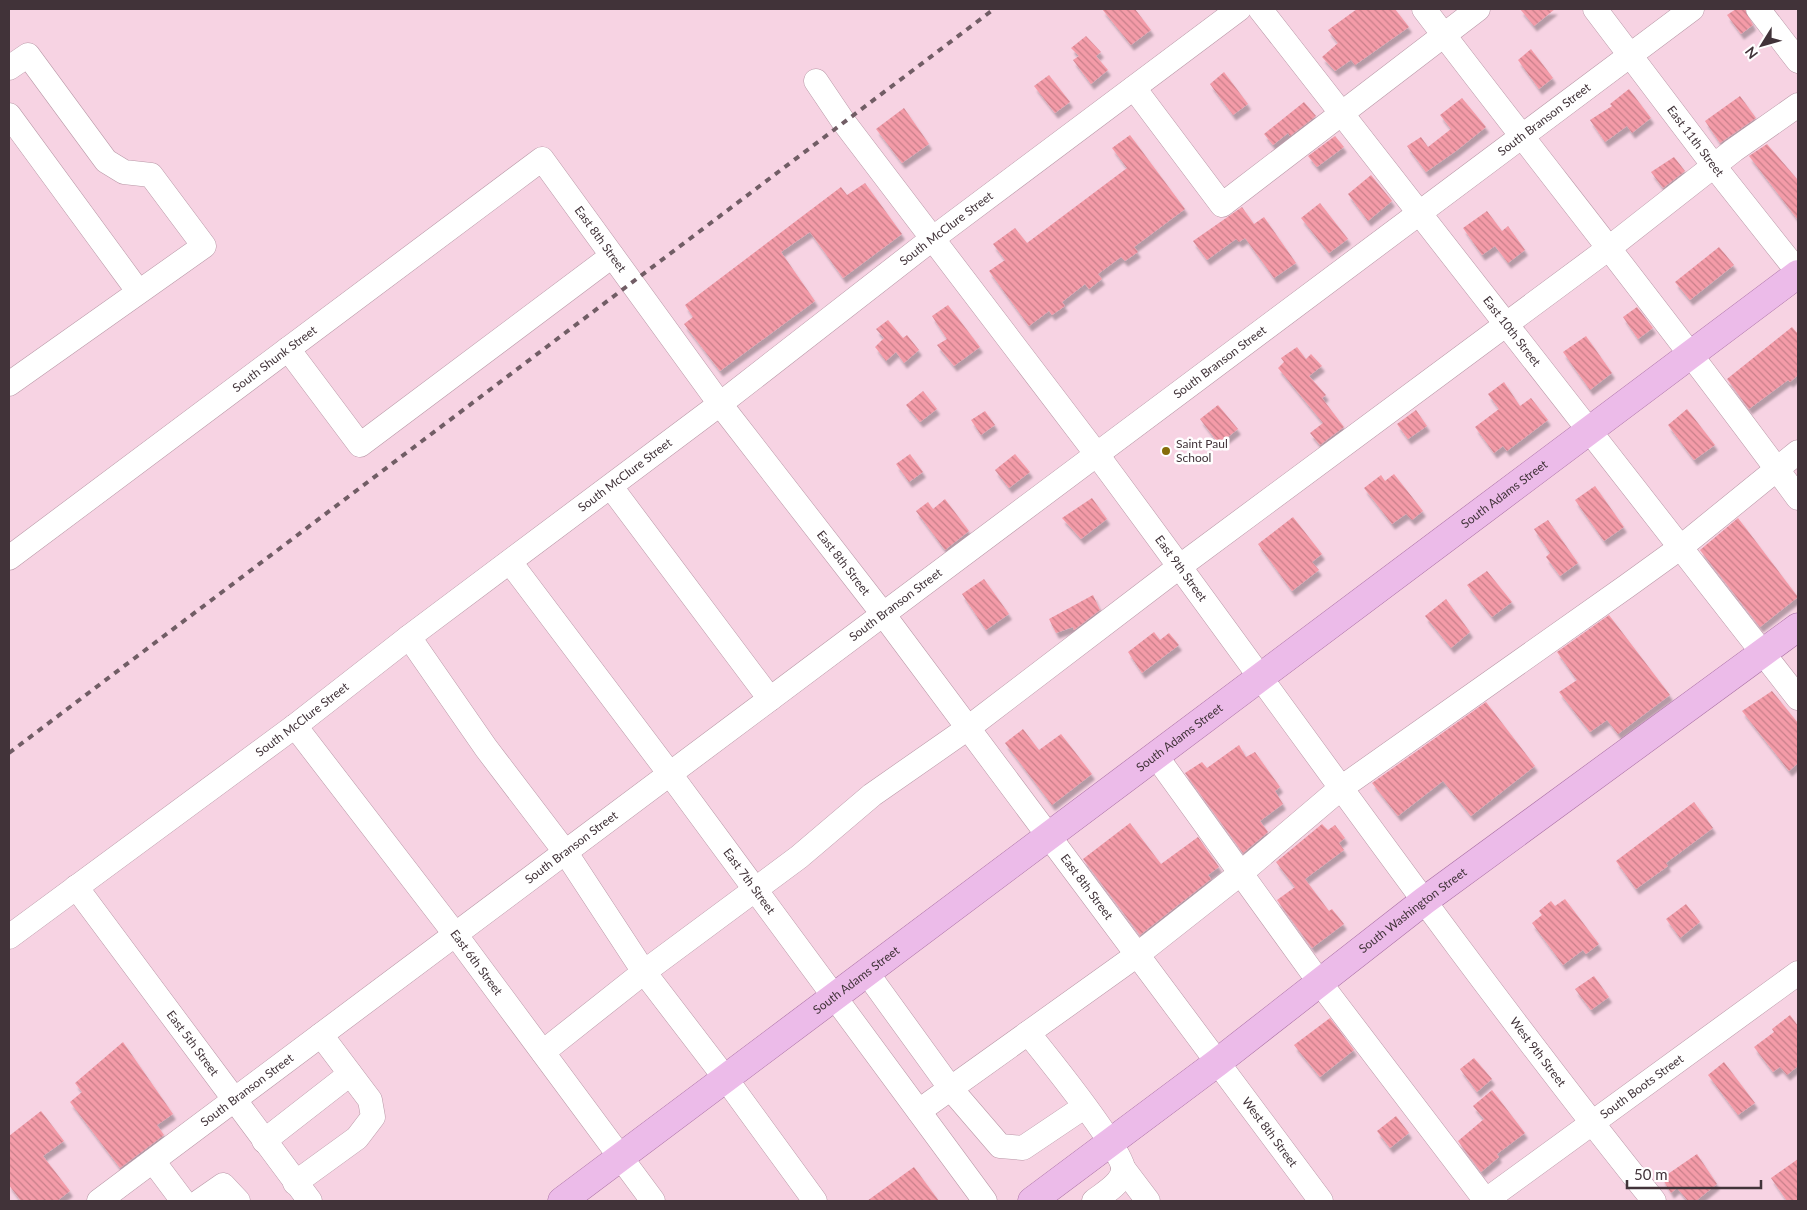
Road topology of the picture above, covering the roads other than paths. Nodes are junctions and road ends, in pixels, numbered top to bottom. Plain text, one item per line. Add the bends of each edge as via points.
1 (1239, 9) edge
2 (1260, 9) edge
3 (1424, 9) edge
4 (1478, 9) edge
5 (1595, 9) edge
6 (1692, 9) edge
7 (1758, 9) edge
8 (1444, 35) junction
9 (1630, 55) junction
10 (1798, 61) edge
11 (9, 68) edge
12 (816, 82) dead end
13 (1134, 88) junction
14 (1798, 105) edge
15 (1342, 113) junction
16 (9, 115) edge
17 (1522, 137) junction
18 (542, 159) joint
19 (1714, 166) junction
20 (1421, 213) junction
21 (932, 239) junction
22 (1609, 248) junction
23 (612, 256) junction
24 (1798, 273) edge
25 (138, 291) junction
26 (1507, 323) junction
27 (288, 349) junction
28 (1692, 354) junction
29 (9, 384) edge
30 (720, 404) junction
31 (1592, 431) junction
32 (1798, 452) edge
33 (1096, 454) junction
34 (1776, 468) junction
35 (611, 487) junction
36 (1798, 498) edge
37 (1681, 547) junction
38 (9, 558) edge
39 (510, 562) junction
40 (1179, 567) junction
41 (883, 614) junction
42 (1798, 627) edge
43 (409, 637) junction
44 (1763, 653) junction
45 (1260, 678) junction
46 (1798, 698) edge
47 (770, 699) junction
48 (295, 726) junction
49 (968, 728) junction
50 (1156, 756) junction
51 (670, 774) junction
52 (1341, 788) junction
53 (1049, 836) junction
54 (566, 853) junction
55 (1241, 873) junction
56 (76, 887) junction
57 (755, 889) junction
58 (1424, 901) junction
59 (455, 934) junction
60 (9, 937) edge
61 (1137, 954) junction
62 (644, 972) junction
63 (867, 973) junction
64 (1798, 974) edge
65 (1320, 983) junction
66 (835, 997) junction
67 (1028, 1033) junction
68 (321, 1035) junction
69 (543, 1052) junction
70 (1218, 1062) junction
71 (350, 1074) junction
72 (726, 1079) junction
73 (951, 1089) junction
74 (234, 1100) junction
75 (1084, 1107) junction
76 (919, 1112) junction
77 (1593, 1125) junction
78 (264, 1141) junction
79 (1110, 1142) junction
80 (621, 1158) junction
81 (153, 1161) junction
82 (1123, 1168) junction
83 (295, 1183) junction
84 (1047, 1197) edge
85 (99, 1201) edge
86 (183, 1201) edge
87 (200, 1201) edge
88 (238, 1201) edge
89 (310, 1201) edge
90 (562, 1201) edge
91 (653, 1201) edge
92 (815, 1201) edge
93 (985, 1201) edge
94 (1094, 1201) edge
95 (1148, 1201) edge
96 (1321, 1201) edge
97 (1485, 1201) edge
98 (1654, 1201) edge

1 - 13 street, South McClure Street
2 - 15 street, East 10th Street
3 - 8 street
4 - 8 street
5 - 9 street, East 11th Street
6 - 9 street, South Branson Street
7 - 10 street
8 - 15 street
8 - 17 street
9 - 17 street, South Branson Street
9 - 19 street, East 11th Street
11 - 25 street via 28,55 106,161 124,172 151,175 204,246
12 - 21 street, East 9th Street
13 - 15 street via 1222,205
13 - 21 street, South McClure Street
14 - 19 street
15 - 20 street, East 10th Street
16 - 25 street
17 - 20 street, South Branson Street
17 - 22 street
18 - 23 street, East 8th Street
18 - 27 street, South Shunk Street
19 - 22 street
19 - 24 street, East 11th Street
20 - 26 street, East 10th Street
20 - 33 street, South Branson Street
21 - 30 street, South McClure Street
21 - 33 street, East 9th Street
22 - 26 street
22 - 28 street
23 - 27 street via 360,445
23 - 30 street, East 8th Street
24 - 28 main road, South Adams Street
25 - 29 street
26 - 31 street, East 10th Street
26 - 40 street
27 - 38 street, South Shunk Street
28 - 31 main road, South Adams Street
28 - 34 street
30 - 35 street, South McClure Street
30 - 41 street, East 8th Street
31 - 37 street, East 10th Street
31 - 45 main road, South Adams Street
32 - 34 street
33 - 40 street, East 9th Street
33 - 41 street, South Branson Street
34 - 36 street
34 - 37 street
35 - 39 street, South McClure Street
35 - 47 street
37 - 44 street, East 10th Street
37 - 52 street
39 - 43 street, South McClure Street
39 - 51 street, East 7th Street
40 - 45 street, East 9th Street
40 - 49 street
41 - 47 street, South Branson Street
41 - 49 street, East 8th Street
42 - 44 main road, South Washington Street
43 - 48 street, South McClure Street
43 - 54 street via 486,748
44 - 46 street, East 10th Street
44 - 58 main road, South Washington Street
45 - 50 main road, South Adams Street
45 - 52 street, East 9th Street
47 - 51 street, South Branson Street
48 - 56 street, South McClure Street
48 - 59 street, East 6th Street
49 - 53 street, East 8th Street
49 - 57 street via 872,795 799,857
50 - 53 main road, South Adams Street
50 - 55 street
51 - 54 street, South Branson Street
51 - 57 street, East 7th Street
52 - 55 street
52 - 58 street, East 9th Street
53 - 61 street, East 8th Street
53 - 63 main road, South Adams Street
54 - 59 street, South Branson Street
54 - 62 street
55 - 61 street
55 - 65 street
56 - 60 street, South McClure Street
56 - 74 street, East 5th Street
57 - 62 street
57 - 66 street, East 7th Street
58 - 65 main road, South Washington Street
58 - 77 street, West 9th Street
59 - 68 street, South Branson Street
59 - 69 street, East 6th Street
61 - 67 street
61 - 70 street, East 8th Street
62 - 69 street
62 - 72 street
63 - 66 main road, South Adams Street
63 - 73 street
64 - 77 street, South Boots Street
65 - 70 main road, South Washington Street
65 - 97 street
66 - 72 main road, South Adams Street
66 - 76 street, East 7th Street
67 - 73 street
67 - 75 street
68 - 71 street
68 - 74 street, South Branson Street
69 - 80 street, East 6th Street
70 - 79 main road, South Washington Street
70 - 96 street, West 8th Street
71 - 78 street
71 - 83 street via 370,1100 373,1117 357,1138
72 - 80 main road, South Adams Street
72 - 92 street
73 - 75 street via 1000,1146 1023,1148
73 - 76 street
74 - 78 street, East 5th Street
74 - 81 street, South Branson Street
75 - 79 street
76 - 93 street, East 7th Street
77 - 97 street, South Boots Street
77 - 98 street, West 9th Street
78 - 83 street, East 5th Street
79 - 82 street
79 - 84 main road, South Washington Street
80 - 90 main road, South Adams Street
80 - 91 street, East 6th Street
81 - 85 street, South Branson Street
81 - 86 street
82 - 94 street via 1121,1180
82 - 95 street
83 - 89 street, East 5th Street
87 - 88 street via 223,1184

